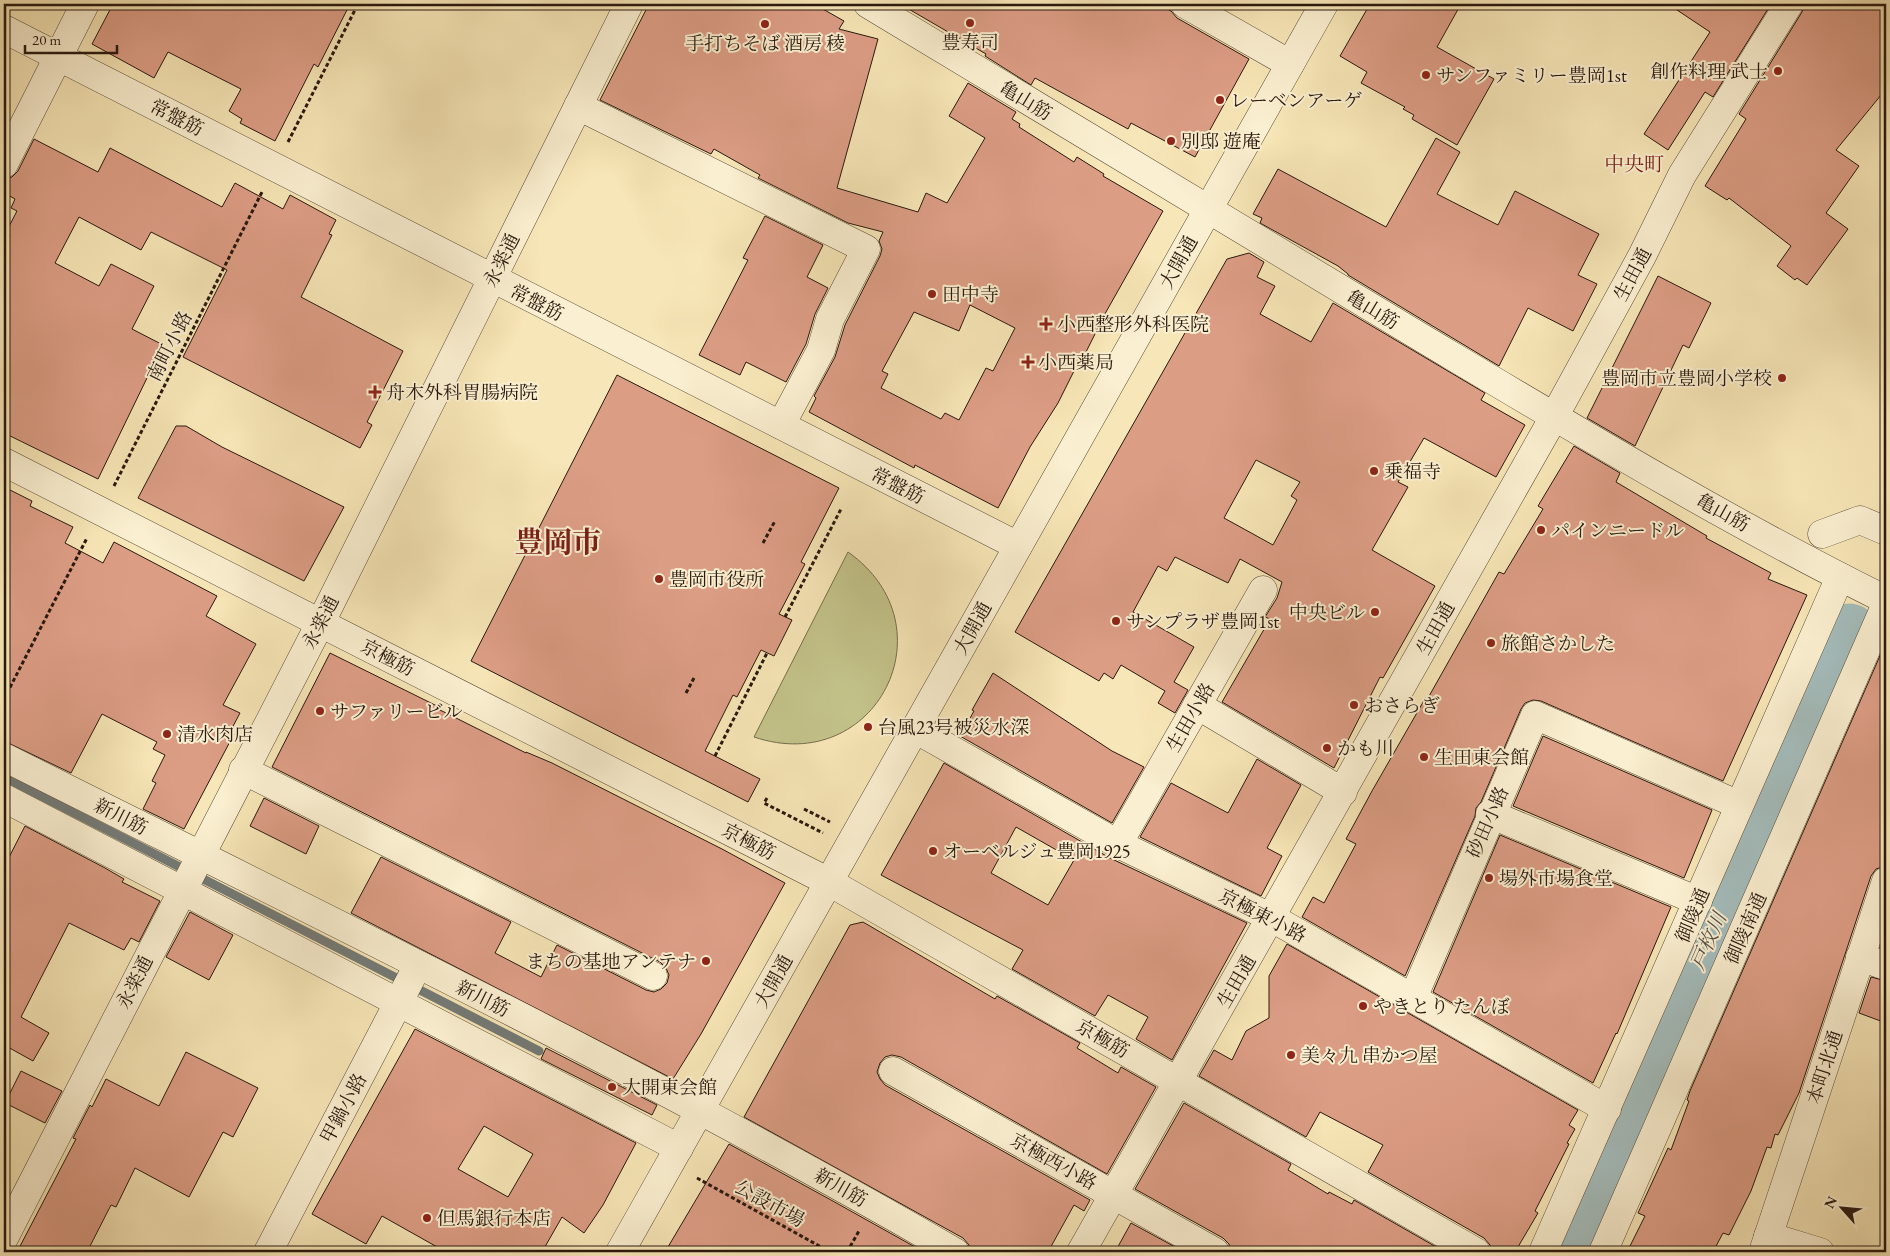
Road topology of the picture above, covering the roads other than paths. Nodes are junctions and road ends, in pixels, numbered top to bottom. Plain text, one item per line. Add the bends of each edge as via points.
1 (86, 4) edge
2 (629, 4) edge
3 (868, 4) edge
4 (1185, 4) edge
5 (1324, 4) edge
6 (1789, 4) edge
7 (4, 29) edge
8 (58, 57) junction
9 (1290, 64) junction
10 (578, 106) junction
11 (4, 164) edge
12 (1208, 210) junction
13 (492, 279) junction
14 (1554, 417) junction
15 (781, 425) junction
16 (4, 462) edge
17 (1886, 531) edge
18 (1822, 534) dead end
19 (1018, 546) junction
20 (1840, 577) junction
21 (1263, 590) dead end
22 (1886, 602) edge
23 (320, 623) junction
24 (1197, 705) junction
25 (915, 729) junction
26 (4, 757) edge
27 (243, 770) junction
28 (1342, 792) junction
29 (4, 798) edge
30 (1739, 804) junction
31 (1490, 814) junction
32 (1118, 844) junction
33 (190, 872) junction
34 (1886, 881) edge
35 (829, 882) junction
36 (1698, 901) junction
37 (1272, 918) junction
38 (1860, 957) junction
39 (1886, 966) edge
40 (653, 976) dead end
41 (408, 984) junction
42 (1413, 998) junction
43 (893, 1071) dead end
44 (1179, 1081) junction
45 (1607, 1109) junction
46 (701, 1110) junction
47 (679, 1148) junction
48 (1114, 1195) junction
49 (4, 1238) edge
50 (1765, 1244) edge
51 (268, 1252) edge
52 (620, 1252) edge
53 (955, 1252) edge
54 (1081, 1252) edge
55 (1215, 1252) edge
56 (1476, 1252) edge
57 (1543, 1252) edge
58 (1603, 1252) edge
59 (1820, 1252) edge

1 - 8 street
2 - 10 street, 永楽通
3 - 12 street, 亀山筋
4 - 9 street
5 - 9 street, 大開通
6 - 14 street, 生田通 via 1682,175 1642,256
7 - 8 street, 常盤筋
8 - 11 street
8 - 13 street, 常盤筋
9 - 12 street, 大開通
10 - 13 street, 永楽通
10 - 15 street via 866,249 830,319 821,350
12 - 14 street, 亀山筋
12 - 19 street, 大開通
13 - 15 street, 常盤筋
13 - 23 street, 永楽通
14 - 20 street, 亀山筋
14 - 28 street, 生田通
15 - 19 street, 常盤筋
16 - 23 street, 京極筋
17 - 18 street via 1860,520
19 - 25 street, 大開通
20 - 22 street, 亀山筋
20 - 30 street, 御陵通
21 - 24 street, 生田小路
22 - 58 street, 御陵南通
23 - 27 street, 永楽通
23 - 35 street, 京極筋
24 - 28 street
24 - 32 street, 生田小路
25 - 32 street, 京極東小路
25 - 35 street, 大開通
26 - 33 street, 新川筋
27 - 33 street, 永楽通
27 - 40 street
28 - 37 street, 生田通
29 - 33 street, 新川筋
30 - 31 street, 砂田小路 via 1536,715
30 - 36 street, 御陵通
31 - 36 street
31 - 42 street, 砂田小路
32 - 37 street, 京極東小路
33 - 41 street, 新川筋
33 - 41 street, 新川筋
33 - 49 street, 永楽通
34 - 38 street, 本町北通
35 - 44 street, 京極筋
35 - 46 street, 大開通
36 - 45 street, 御陵通
37 - 42 street, 京極東小路
37 - 44 street, 生田通
38 - 39 street
38 - 50 street, 本町北通
41 - 46 street, 新川筋
41 - 47 street, 新川筋
41 - 51 street, 甲鍋小路
42 - 45 street, 京極東小路
43 - 48 street, 京極西小路
44 - 48 street, 生田通
44 - 56 street, 京極筋
45 - 57 street, 御陵通
46 - 47 street, 大開通
46 - 53 street, 新川筋
47 - 52 street, 大開通
48 - 54 street, 生田通
48 - 55 street, 京極西小路
50 - 59 street

